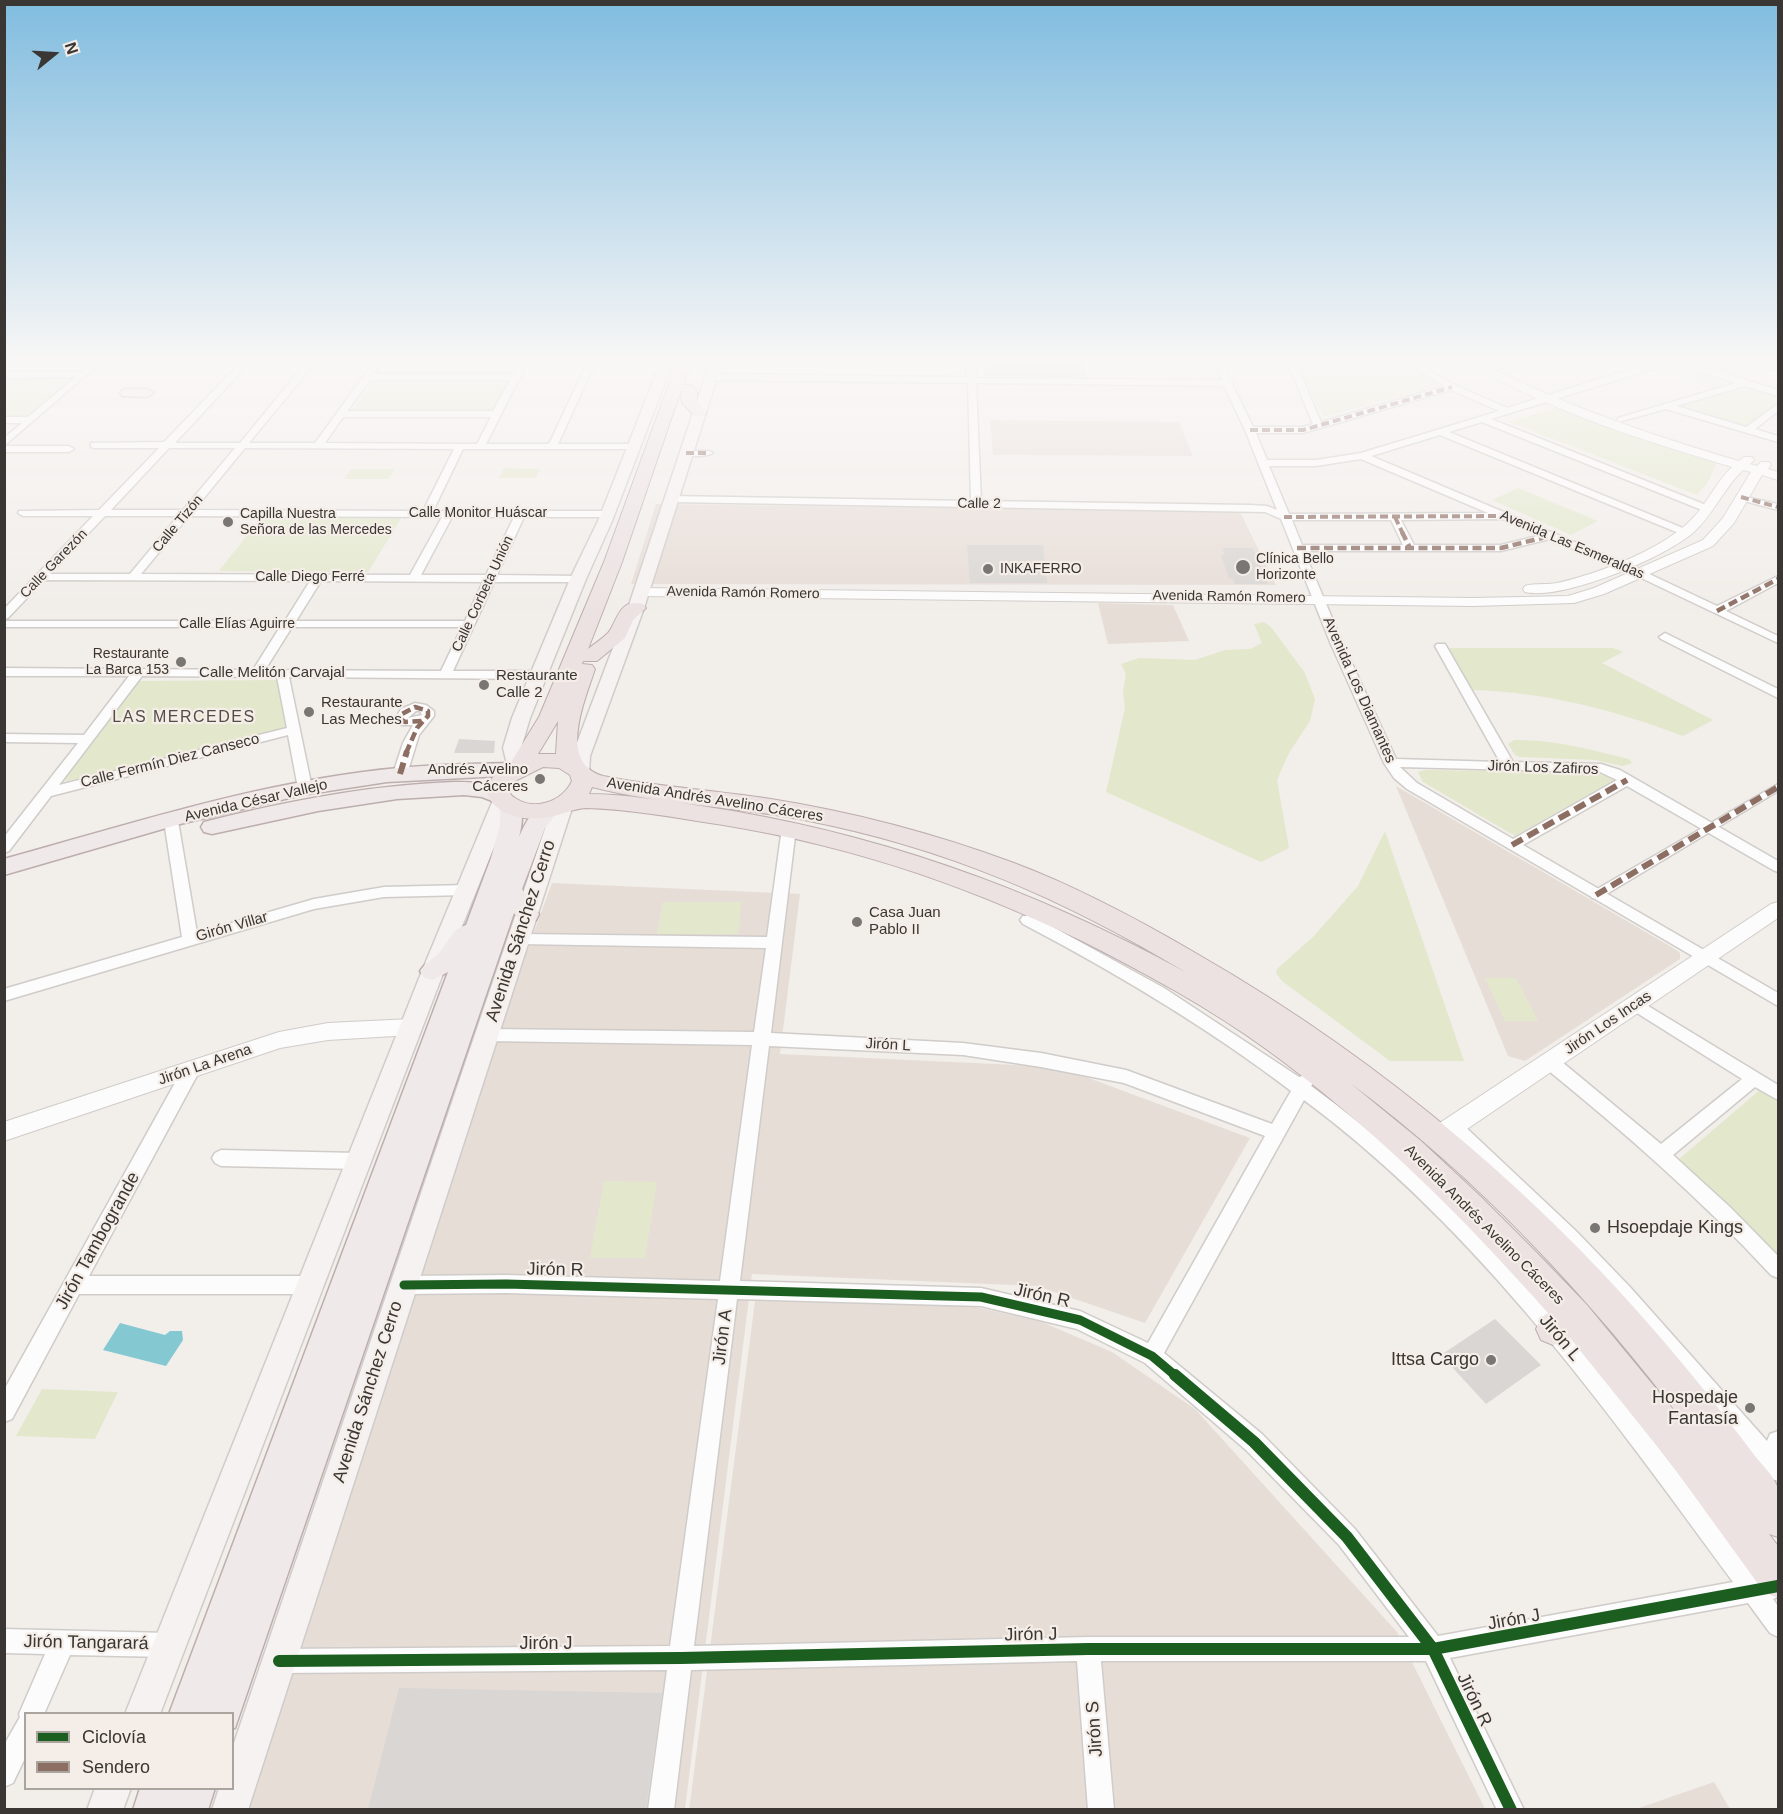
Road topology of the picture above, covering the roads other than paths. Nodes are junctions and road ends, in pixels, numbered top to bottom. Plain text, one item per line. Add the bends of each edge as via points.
1 (169, 444) edge
2 (245, 444) edge
3 (482, 444) edge
4 (554, 444) edge
5 (608, 444) edge
6 (635, 444) edge
7 (655, 444) edge
8 (667, 444) edge
9 (689, 444) edge
10 (974, 444) edge
11 (1255, 444) edge
12 (1403, 444) edge
13 (1469, 444) edge
14 (1543, 444) edge
15 (1674, 444) edge
16 (1689, 444) edge
17 (94, 445) dead end
18 (167, 446) junction
19 (243, 446) junction
20 (318, 446) joint
21 (460, 446) junction
22 (480, 447) junction
23 (552, 447) junction
24 (4, 449) edge
25 (69, 449) dead end
26 (686, 453) junction
27 (709, 453) dead end
28 (1362, 456) junction
29 (1263, 463) junction
30 (1744, 463) junction
31 (1767, 468) edge
32 (1779, 476) edge
33 (1741, 497) junction
34 (671, 499) junction
35 (976, 503) junction
36 (1779, 507) edge
37 (1707, 509) junction
38 (24, 513) dead end
39 (104, 513) junction
40 (188, 513) junction
41 (427, 513) junction
42 (449, 513) junction
43 (521, 513) junction
44 (1395, 516) junction
45 (1504, 516) junction
46 (1284, 517) junction
47 (606, 518) junction
48 (1686, 533) junction
49 (1550, 536) junction
50 (1297, 548) junction
51 (1410, 548) junction
52 (613, 562) junction
53 (1619, 565) junction
54 (1639, 573) junction
55 (43, 577) junction
56 (133, 577) junction
57 (318, 578) junction
58 (414, 578) junction
59 (490, 578) junction
60 (578, 579) junction
61 (1779, 579) edge
62 (1766, 585) junction
63 (1779, 590) edge
64 (1315, 592) junction
65 (640, 594) junction
66 (1717, 611) junction
67 (4, 615) edge
68 (4, 624) edge
69 (289, 624) junction
70 (469, 624) junction
71 (1665, 637) dead end
72 (1779, 640) edge
73 (1441, 646) dead end
74 (590, 657) junction
75 (4, 672) edge
76 (138, 673) junction
77 (256, 674) junction
78 (282, 674) junction
79 (446, 674) junction
80 (539, 675) junction
81 (1779, 694) edge
82 (422, 720) dead end
83 (294, 729) junction
84 (4, 738) edge
85 (87, 740) junction
86 (1390, 763) junction
87 (1509, 766) junction
88 (517, 768) junction
89 (577, 771) junction
90 (400, 774) junction
91 (1627, 780) junction
92 (1779, 787) edge
93 (305, 788) junction
94 (46, 793) junction
95 (505, 801) junction
96 (690, 803) junction
97 (560, 805) junction
98 (789, 828) junction
99 (1710, 828) junction
100 (172, 829) junction
101 (1512, 845) junction
102 (4, 848) edge
103 (4, 867) edge
104 (1779, 867) edge
105 (4, 883) edge
106 (466, 890) junction
107 (1596, 895) junction
108 (1040, 906) junction
109 (1779, 909) edge
110 (519, 914) junction
111 (480, 920) junction
112 (190, 939) junction
113 (774, 943) junction
114 (1712, 962) junction
115 (433, 971) junction
116 (4, 995) edge
117 (1779, 999) edge
118 (1635, 1004) junction
119 (411, 1027) junction
120 (487, 1035) junction
121 (762, 1039) junction
122 (1550, 1062) junction
123 (191, 1070) junction
124 (1315, 1070) junction
125 (1755, 1078) junction
126 (1779, 1093) edge
127 (1445, 1131) junction
128 (4, 1132) edge
129 (1277, 1133) junction
130 (1660, 1155) junction
131 (222, 1158) dead end
132 (358, 1161) junction
133 (1556, 1248) junction
134 (1530, 1266) junction
135 (1779, 1269) edge
136 (73, 1285) junction
137 (310, 1285) junction
138 (404, 1286) junction
139 (729, 1288) junction
140 (1564, 1323) junction
141 (1152, 1356) junction
142 (4, 1412) edge
143 (1776, 1457) edge
144 (1754, 1485) junction
145 (1779, 1518) edge
146 (1767, 1585) edge
147 (1779, 1586) edge
148 (1779, 1625) edge
149 (4, 1641) edge
150 (63, 1642) junction
151 (168, 1645) junction
152 (1088, 1648) junction
153 (1433, 1649) junction
154 (681, 1658) junction
155 (279, 1661) junction
156 (31, 1712) edge
157 (142, 1712) edge
158 (189, 1712) edge
159 (221, 1712) edge
160 (24, 1731) edge
161 (4, 1774) edge
162 (112, 1790) edge
163 (160, 1790) edge
164 (193, 1790) edge
165 (105, 1809) edge
166 (154, 1809) edge
167 (187, 1809) edge
168 (230, 1809) edge
169 (661, 1809) edge
170 (1101, 1809) edge
171 (1512, 1809) edge

1 - 18 street, Calle Garezón
2 - 19 street, Calle Tizón
3 - 22 street
4 - 23 street
5 - 23 street
6 - 47 main road
7 - 52 highway
8 - 74 highway
9 - 26 main road
10 - 35 street
11 - 29 street, Avenida Los Diamantes
12 - 28 street
13 - 48 street
14 - 37 street
15 - 30 street
16 - 30 street
17 - 18 street
18 - 19 street
18 - 39 street, Calle Garezón
19 - 20 street
19 - 40 street, Calle Tizón
20 - 21 street
21 - 22 street
21 - 41 street
22 - 23 street
24 - 25 street
26 - 27 street
26 - 34 main road
28 - 29 street via 1316,463
28 - 45 street, Avenida Las Esmeraldas
29 - 46 street, Avenida Los Diamantes
30 - 31 street
30 - 37 street, Avenida Ramón Romero via 1732,471
31 - 32 street
31 - 33 street, Avenida Ramón Romero via 1752,478
33 - 36 street
33 - 54 street, Avenida Ramón Romero via 1729,520 1708,543
34 - 35 street, Calle 2
34 - 65 main road
35 - 46 street, Calle 2 via 1250,508 1267,509
37 - 48 street, Avenida Ramón Romero
38 - 39 street, Calle Monitor Huáscar
39 - 40 street, Calle Monitor Huáscar
39 - 55 street, Calle Garezón
40 - 41 street, Calle Monitor Huáscar
40 - 56 street, Calle Tizón
41 - 42 street, Calle Monitor Huáscar
42 - 43 street, Calle Monitor Huáscar
42 - 58 street
43 - 47 street, Calle Monitor Huáscar
43 - 59 street, Calle Corbeta Unión
44 - 45 street, Calle 2
44 - 46 street, Calle 2
44 - 51 street
45 - 49 street, Avenida Las Esmeraldas
46 - 50 street, Avenida Los Diamantes
47 - 52 highway via 614,541 609,555
47 - 60 main road
48 - 53 street, Avenida Ramón Romero
49 - 51 street via 1501,548
49 - 53 street, Avenida Las Esmeraldas
50 - 51 street
50 - 64 street, Avenida Los Diamantes
52 - 88 highway via 550,717
53 - 54 street, Avenida Las Esmeraldas
53 - 64 street, Avenida Ramón Romero via 1555,587
54 - 64 street, Avenida Ramón Romero via 1569,600 1473,602
54 - 66 street, Avenida Las Esmeraldas
55 - 56 street, Calle Diego Ferré
55 - 67 street, Calle Garezón
56 - 57 street, Calle Diego Ferré
57 - 58 street, Calle Diego Ferré
57 - 69 street
58 - 59 street, Calle Diego Ferré
59 - 60 street, Calle Diego Ferré
59 - 70 street, Calle Corbeta Unión
60 - 80 main road
61 - 62 street
62 - 63 street
62 - 66 street
64 - 65 street, Avenida Ramón Romero
64 - 86 street, Avenida Los Diamantes
65 - 74 highway via 618,634
65 - 89 main road
66 - 72 street, Avenida Las Esmeraldas
68 - 69 street, Calle Elías Aguirre
69 - 70 street, Calle Elías Aguirre
69 - 77 street
70 - 79 street, Calle Corbeta Unión
71 - 81 street
73 - 87 street
74 - 89 highway via 566,739 566,755
75 - 76 street, Calle Melitón Carvajal
76 - 77 street, Calle Melitón Carvajal
76 - 85 street
77 - 78 street, Calle Melitón Carvajal
78 - 79 street, Calle Melitón Carvajal
78 - 83 street
79 - 80 street, Calle Melitón Carvajal
80 - 88 main road via 512,748
82 - 90 street
83 - 93 street
83 - 94 street, Calle Fermín Diez Canseco
84 - 85 street
85 - 94 street
86 - 87 street, Jirón Los Zafiros
86 - 101 street, Avenida Los Diamantes via 1412,786
87 - 91 street, Jirón Los Zafiros via 1601,768
88 - 89 highway, Avenida Andrés Avelino Cáceres via 543,760
88 - 90 main road, Avenida César Vallejo
88 - 95 highway via 500,785
89 - 96 highway, Avenida Andrés Avelino Cáceres via 605,783
89 - 97 highway via 580,790
90 - 93 main road, Avenida César Vallejo
91 - 99 street, Jirón Los Zafiros
91 - 101 street
92 - 99 street
93 - 100 main road, Avenida César Vallejo
94 - 102 street
95 - 97 highway, Avenida Andrés Avelino Cáceres via 528,811
95 - 100 main road, Avenida César Vallejo via 477,789 376,794
95 - 106 main road
95 - 111 main road via 510,825 503,858
96 - 97 highway, Avenida Andrés Avelino Cáceres via 598,801
96 - 98 highway, Avenida Andrés Avelino Cáceres
96 - 108 highway, Avenida Andrés Avelino Cáceres via 745,802 857,825 984,862
97 - 110 main road, Avenida Sánchez Cerro via 535,826
98 - 108 highway, Avenida Andrés Avelino Cáceres via 909,859
98 - 113 street, Jirón A
99 - 104 street, Jirón Los Zafiros
99 - 107 street
100 - 103 main road, Avenida César Vallejo
100 - 105 main road, Avenida César Vallejo
100 - 112 street
101 - 107 street, Avenida Los Diamantes
106 - 112 street, Girón Villar via 351,896
106 - 115 main road
107 - 114 street, Avenida Los Diamantes
108 - 124 highway, Avenida Andrés Avelino Cáceres via 1189,986
109 - 114 street, Jirón Los Incas
110 - 113 street
110 - 120 main road, Avenida Sánchez Cerro
110 - 159 main road, Avenida Sánchez Cerro
111 - 115 main road via 457,944 451,957
111 - 158 main road
112 - 116 street, Girón Villar
113 - 121 street, Jirón A
114 - 117 street
114 - 118 street, Jirón Los Incas
115 - 119 main road
118 - 122 street, Jirón Los Incas
118 - 125 street
119 - 123 street, Jirón La Arena via 309,1032
119 - 132 main road
120 - 121 street, Jirón L
120 - 138 main road, Avenida Sánchez Cerro
121 - 129 street, Jirón L via 963,1049 1041,1060 1126,1077
121 - 139 street, Jirón A
122 - 127 street, Jirón Los Incas
122 - 130 street
123 - 128 street, Jirón La Arena
123 - 136 street, Jirón Tambogrande
124 - 127 highway, Avenida Andrés Avelino Cáceres
124 - 129 street
124 - 134 highway, Avenida Andrés Avelino Cáceres via 1419,1157
124 - 140 street, Jirón L via 1378,1148 1428,1193 1528,1300
125 - 126 street
125 - 130 street
127 - 133 highway, Avenida Andrés Avelino Cáceres
127 - 143 street via 1569,1237
129 - 141 street
130 - 135 street
131 - 132 street
132 - 137 main road
133 - 134 highway
133 - 144 highway, Avenida Andrés Avelino Cáceres via 1648,1348
134 - 140 highway, Avenida Andrés Avelino Cáceres
136 - 137 street
136 - 142 street, Jirón Tambogrande
137 - 151 main road
138 - 139 street, Jirón R
138 - 155 main road, Avenida Sánchez Cerro
139 - 141 street, Jirón R via 981,1297 1080,1320
139 - 154 street, Jirón A
140 - 146 highway, Avenida Andrés Avelino Cáceres via 1657,1415
141 - 153 street, Jirón R via 1254,1442 1347,1537
143 - 144 street
144 - 145 highway, Avenida Andrés Avelino Cáceres
146 - 147 street, Jirón J
146 - 148 street
146 - 153 street, Jirón J
149 - 150 street, Jirón Tangarará
150 - 151 street, Jirón Tangarará
150 - 156 street
151 - 157 main road
152 - 153 street, Jirón J
152 - 154 street, Jirón J
152 - 170 street, Jirón S
153 - 171 street, Jirón R
154 - 155 street, Jirón J
154 - 169 street, Jirón A
155 - 168 main road, Avenida Sánchez Cerro
160 - 161 street
162 - 165 main road
163 - 166 main road
164 - 167 main road

